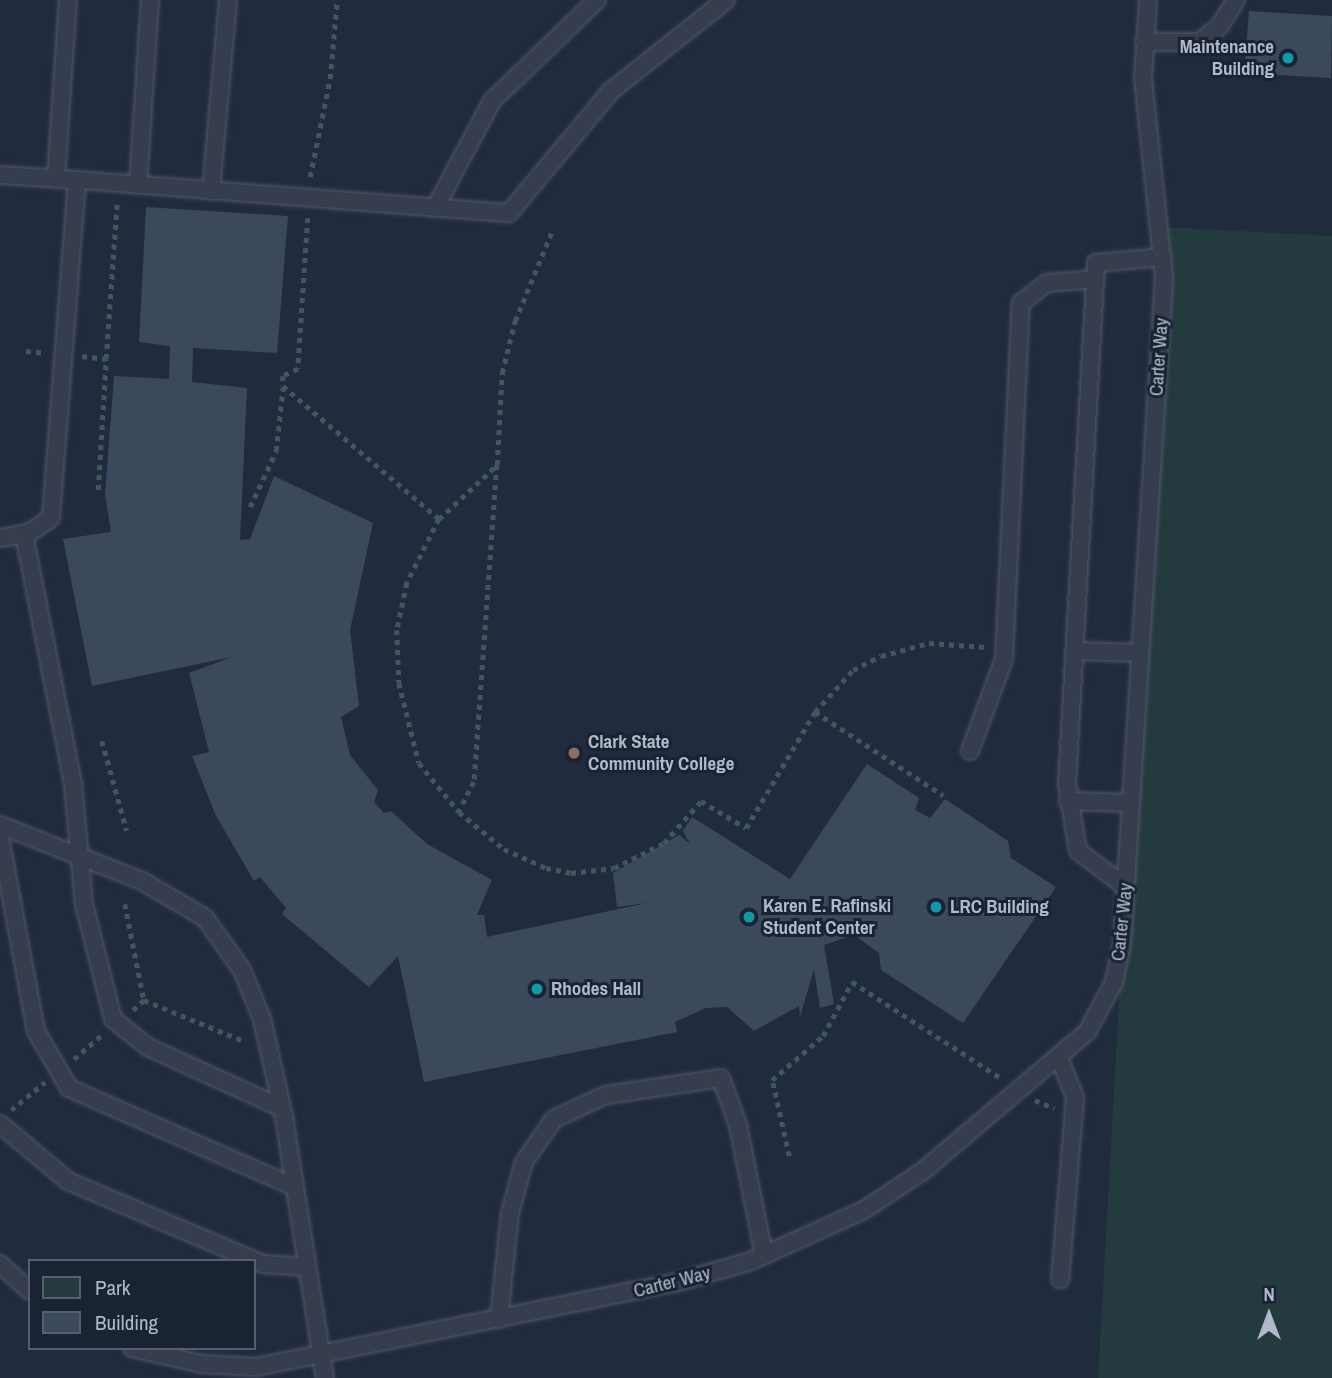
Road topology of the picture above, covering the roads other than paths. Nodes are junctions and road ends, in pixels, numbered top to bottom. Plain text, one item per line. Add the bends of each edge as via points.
1 (68, 0) edge
2 (150, 0) edge
3 (228, 0) edge
4 (597, 0) edge
5 (726, 0) edge
6 (1148, 0) edge
7 (1236, 0) edge
8 (1144, 42) junction
9 (0, 175) edge
10 (56, 179) junction
11 (78, 180) junction
12 (138, 185) junction
13 (211, 191) junction
14 (435, 208) junction
15 (1163, 257) junction
16 (1096, 279) junction
17 (24, 534) junction
18 (0, 538) edge
19 (1075, 651) junction
20 (1140, 653) junction
21 (970, 751) dead end
22 (1068, 801) junction
23 (1131, 803) junction
24 (0, 825) edge
25 (0, 837) edge
26 (78, 858) junction
27 (1126, 887) junction
28 (1059, 1057) junction
29 (282, 1108) junction
30 (0, 1124) edge
31 (295, 1187) junction
32 (764, 1255) junction
33 (251, 1259) edge
34 (256, 1261) edge
35 (0, 1264) edge
36 (307, 1268) junction
37 (1060, 1279) dead end
38 (28, 1289) edge
39 (499, 1319) junction
40 (141, 1350) edge
41 (321, 1356) junction
42 (325, 1378) edge

1 - 10 lane
2 - 12 lane
3 - 13 lane
4 - 14 lane via 492,102
5 - 14 lane via 612,90 509,213
6 - 8 lane, Carter Way
7 - 8 lane via 1219,27 1199,41
8 - 15 lane, Carter Way
9 - 10 lane
10 - 11 lane
11 - 12 lane
11 - 17 lane via 51,518
12 - 13 lane
13 - 14 lane
15 - 16 lane via 1096,262
15 - 20 lane, Carter Way
16 - 19 lane
16 - 21 lane via 1046,283 1021,303 1004,659
17 - 18 lane
17 - 26 lane via 73,784
19 - 20 lane
19 - 22 lane
20 - 23 lane, Carter Way
22 - 23 lane
22 - 27 lane via 1078,851
23 - 27 lane, Carter Way
24 - 26 lane
25 - 31 lane via 36,1031 69,1088
26 - 29 lane via 142,881 205,918 242,970 262,1019
26 - 29 lane via 113,1019 148,1047
27 - 28 lane, Carter Way via 1114,982 1087,1032
28 - 32 lane, Carter Way via 864,1210
28 - 37 lane via 1075,1098
29 - 31 lane
30 - 33 lane via 68,1181
31 - 36 lane
32 - 39 lane, Carter Way via 678,1282
32 - 39 lane via 738,1125 721,1078 606,1095 554,1119 524,1161 510,1213
34 - 36 lane
35 - 38 lane
36 - 41 lane
39 - 41 lane, Carter Way
40 - 41 lane, Carter Way via 202,1364 256,1367
41 - 42 lane

